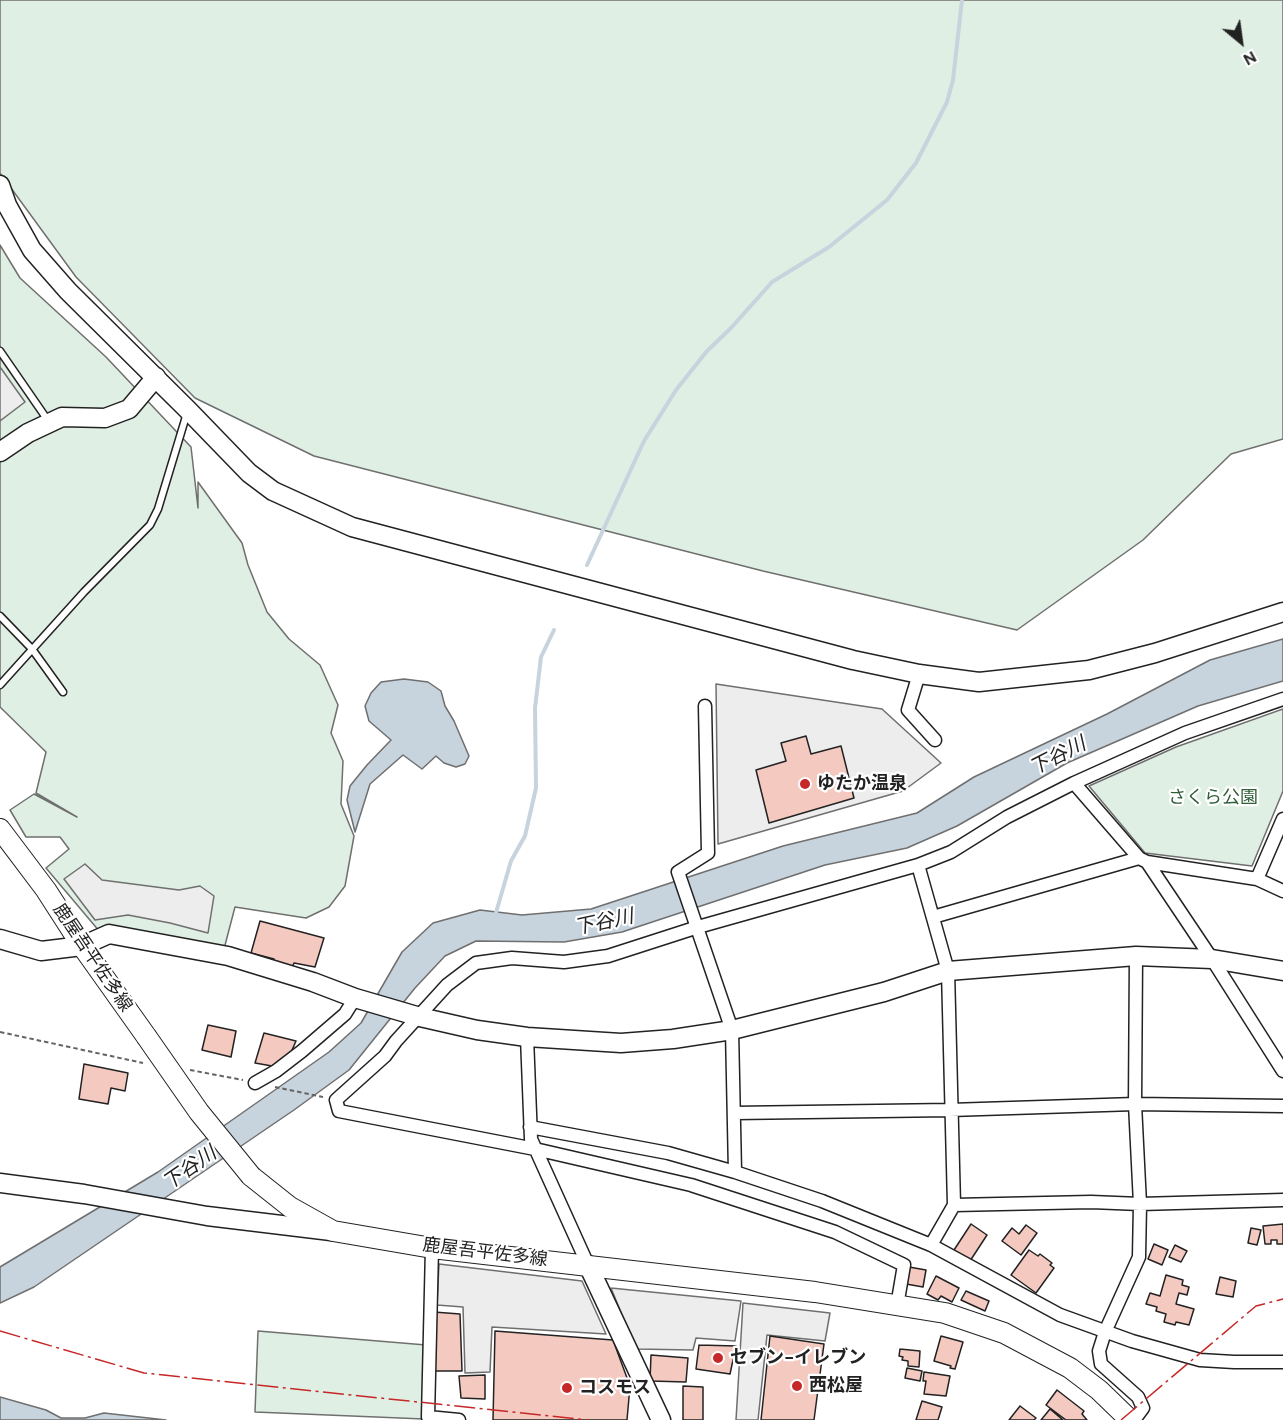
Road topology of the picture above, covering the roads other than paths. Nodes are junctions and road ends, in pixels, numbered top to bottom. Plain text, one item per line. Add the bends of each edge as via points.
1 (0, 185) edge
2 (0, 351) edge
3 (156, 377) junction
4 (188, 410) junction
5 (50, 422) junction
6 (0, 452) edge
7 (1283, 612) edge
8 (0, 616) edge
9 (32, 649) junction
10 (919, 674) junction
11 (0, 685) edge
12 (63, 692) dead end
13 (1283, 699) edge
14 (705, 706) dead end
15 (935, 740) dead end
16 (1074, 783) junction
17 (1283, 819) edge
18 (0, 829) edge
19 (1143, 860) junction
20 (918, 865) junction
21 (1257, 879) junction
22 (1283, 891) edge
23 (933, 917) junction
24 (698, 927) junction
25 (0, 939) edge
26 (82, 946) junction
27 (1136, 956) junction
28 (1212, 959) junction
29 (948, 971) junction
30 (1283, 971) edge
31 (356, 998) junction
32 (420, 1017) junction
33 (732, 1030) junction
34 (527, 1037) junction
35 (1283, 1071) edge
36 (255, 1083) road end
37 (1135, 1104) junction
38 (1283, 1106) edge
39 (951, 1110) junction
40 (734, 1113) junction
41 (530, 1127) junction
42 (535, 1149) junction
43 (735, 1172) junction
44 (0, 1183) edge
45 (1283, 1200) edge
46 (1140, 1204) junction
47 (954, 1205) junction
48 (333, 1231) junction
49 (931, 1245) junction
50 (432, 1248) junction
51 (588, 1265) junction
52 (897, 1306) junction
53 (1104, 1332) junction
54 (1283, 1362) edge
55 (459, 1420) edge
56 (661, 1420) edge
57 (1132, 1420) edge

1 - 3 street via 32,250 74,298
2 - 5 lane
3 - 4 street
3 - 5 street via 129,409 105,418 62,417
4 - 9 lane via 150,525
4 - 10 street via 249,473 273,491 352,527 853,660
5 - 6 street
7 - 10 street via 1089,670 979,682
8 - 9 lane
9 - 11 lane
9 - 12 lane
10 - 15 street via 908,710
13 - 16 street via 1185,733
14 - 24 street via 708,853 678,872
16 - 19 street
16 - 20 street via 1007,817 951,852
17 - 21 street
18 - 26 main road, 鹿屋吾平佐多線
19 - 21 street
19 - 23 street
19 - 28 street
20 - 23 street
20 - 24 street
21 - 22 street
23 - 29 street
24 - 32 street via 608,957 564,962 512,958 476,963 447,985
24 - 33 street
25 - 26 street via 41,951
26 - 31 street via 109,934 228,956
26 - 48 main road, 鹿屋吾平佐多線, bridge via 199,1112 251,1176 290,1207
27 - 28 street
27 - 29 street
27 - 37 street
28 - 30 street
28 - 35 street
29 - 33 street via 884,992
29 - 39 street
31 - 32 street
31 - 36 street via 345,1014 302,1051
32 - 34 street
32 - 42 street via 385,1056 336,1100 339,1111
33 - 34 street via 621,1043
33 - 40 street
34 - 41 street
37 - 38 street
37 - 39 street
37 - 46 street
39 - 40 street
39 - 47 street
40 - 43 street
41 - 42 street
41 - 43 street via 668,1154
42 - 51 street
42 - 52 street via 691,1185 835,1232 904,1265
43 - 49 street via 822,1201
44 - 48 street via 207,1216
45 - 46 street
46 - 47 street
46 - 53 street via 1139,1257
47 - 49 street
48 - 50 main road, 鹿屋吾平佐多線
49 - 53 street via 1060,1315
50 - 51 main road, 鹿屋吾平佐多線
50 - 55 street via 428,1417
51 - 52 main road, 鹿屋吾平佐多線 via 815,1292
51 - 56 street
52 - 57 main road, 鹿屋吾平佐多線 via 945,1313 1004,1333 1070,1368
53 - 54 street via 1200,1360
53 - 57 street via 1099,1351 1101,1364 1138,1397 1143,1408

